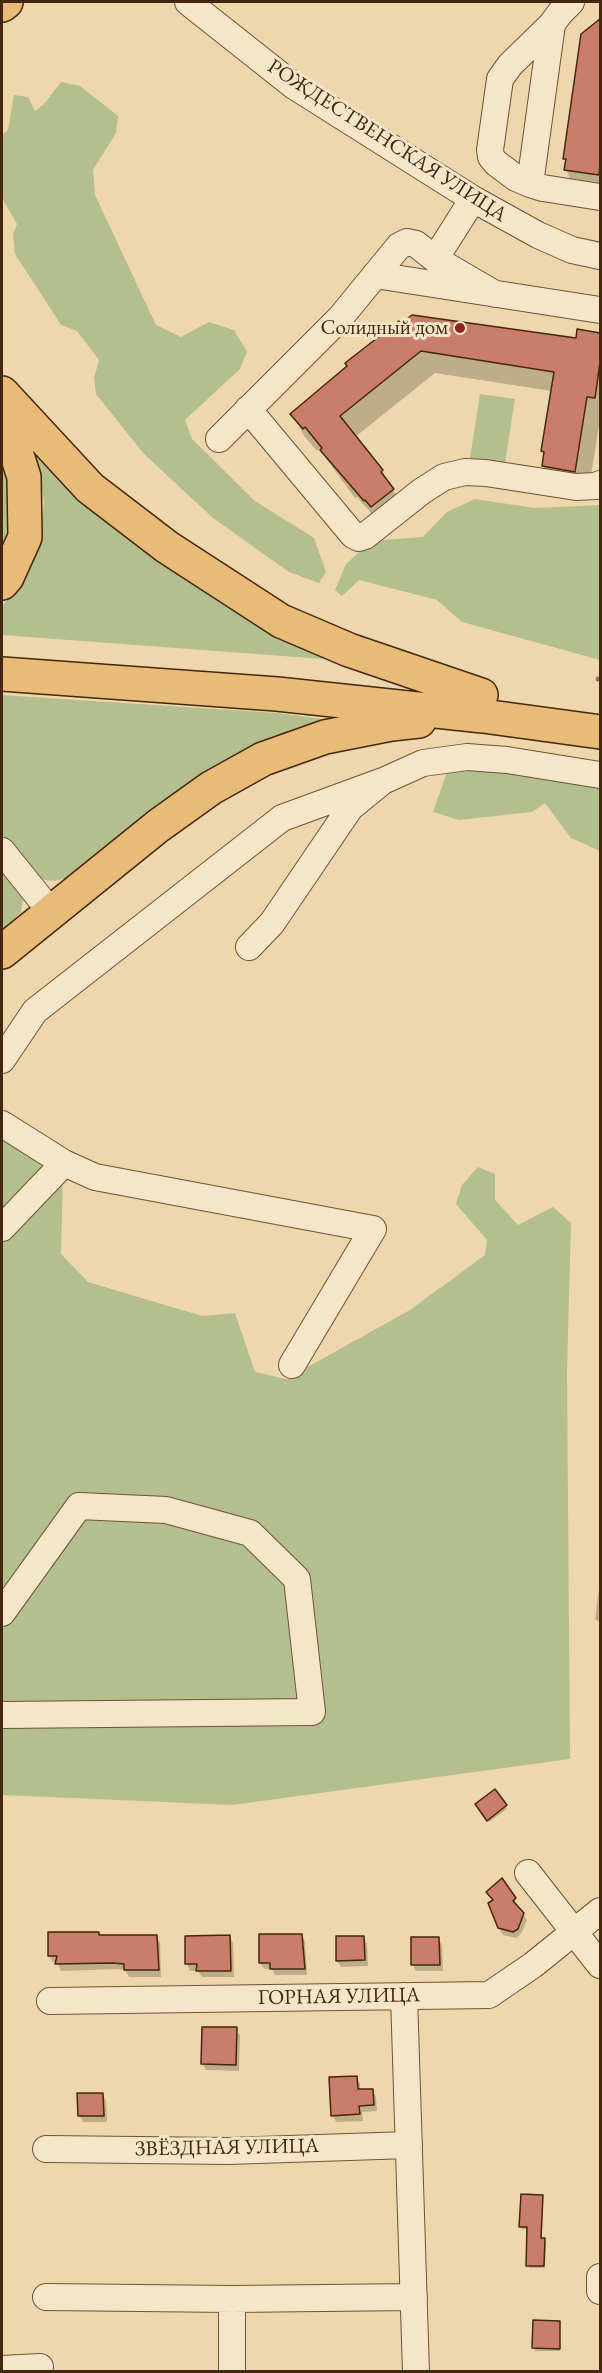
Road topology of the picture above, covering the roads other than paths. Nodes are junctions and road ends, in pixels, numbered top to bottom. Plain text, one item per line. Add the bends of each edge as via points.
1 (6, 2) edge
2 (188, 2) edge
3 (571, 2) edge
4 (2, 5) edge
5 (552, 24) junction
6 (530, 184) junction
7 (600, 197) edge
8 (473, 199) junction
9 (600, 256) edge
10 (435, 259) junction
11 (375, 275) junction
12 (495, 294) junction
13 (600, 310) edge
14 (2, 393) edge
15 (2, 408) edge
16 (248, 409) junction
17 (219, 439) dead end
18 (600, 484) edge
19 (2, 582) edge
20 (2, 656) edge
21 (2, 674) edge
22 (482, 705) junction
23 (600, 711) edge
24 (600, 732) edge
25 (600, 775) edge
26 (384, 781) junction
27 (2, 851) edge
28 (51, 912) junction
29 (249, 946) dead end
30 (2, 952) edge
31 (2, 1060) edge
32 (2, 1124) edge
33 (64, 1163) junction
34 (2, 1228) edge
35 (292, 1365) dead end
36 (2, 1613) edge
37 (2, 1715) edge
38 (528, 1873) dead end
39 (600, 1911) edge
40 (574, 1934) junction
41 (600, 1965) edge
42 (404, 1996) junction
43 (50, 2001) dead end
44 (409, 2145) junction
45 (46, 2149) dead end
46 (600, 2277) edge
47 (600, 2291) edge
48 (46, 2297) dead end
49 (414, 2297) junction
50 (232, 2300) junction
51 (40, 2367) dead end
52 (2, 2369) edge
53 (232, 2372) edge
54 (416, 2372) edge

1 - 4 main road
2 - 8 street, РОЖДЕСТВЕНСКАЯ УЛИЦА via 294,87
3 - 5 street
5 - 6 street
5 - 6 street via 500,79 496,103 491,157 516,178
6 - 7 street
8 - 9 street, РОЖДЕСТВЕНСКАЯ УЛИЦА via 538,236
8 - 10 street
10 - 11 street via 407,242
10 - 12 street
11 - 12 street
11 - 16 street via 340,318
12 - 13 street
14 - 22 main road via 90,488 167,547 281,621
15 - 19 main road via 24,477 25,501 25,537
16 - 17 street
16 - 18 street via 359,538 444,477 465,472 576,487
20 - 22 main road via 279,675
21 - 22 main road
22 - 23 main road
22 - 24 main road
22 - 28 main road via 336,734 263,759 167,819
25 - 26 street via 467,757 423,763
26 - 29 street via 350,808 272,923
26 - 31 street via 282,818 35,1011
27 - 28 street
28 - 30 main road
32 - 33 street
33 - 34 street
33 - 35 street via 95,1177 374,1229
36 - 37 street via 79,1506 166,1510 250,1533 297,1579 312,1712
38 - 40 street
39 - 40 street, ГОРНАЯ УЛИЦА
40 - 41 street
40 - 42 street, ГОРНАЯ УЛИЦА via 489,1995
42 - 43 street, ГОРНАЯ УЛИЦА
42 - 44 street
44 - 45 street, ЗВЁЗДНАЯ УЛИЦА via 229,2151
44 - 49 street
46 - 47 street
48 - 50 street
49 - 50 street
49 - 54 street
50 - 53 street
51 - 52 street

